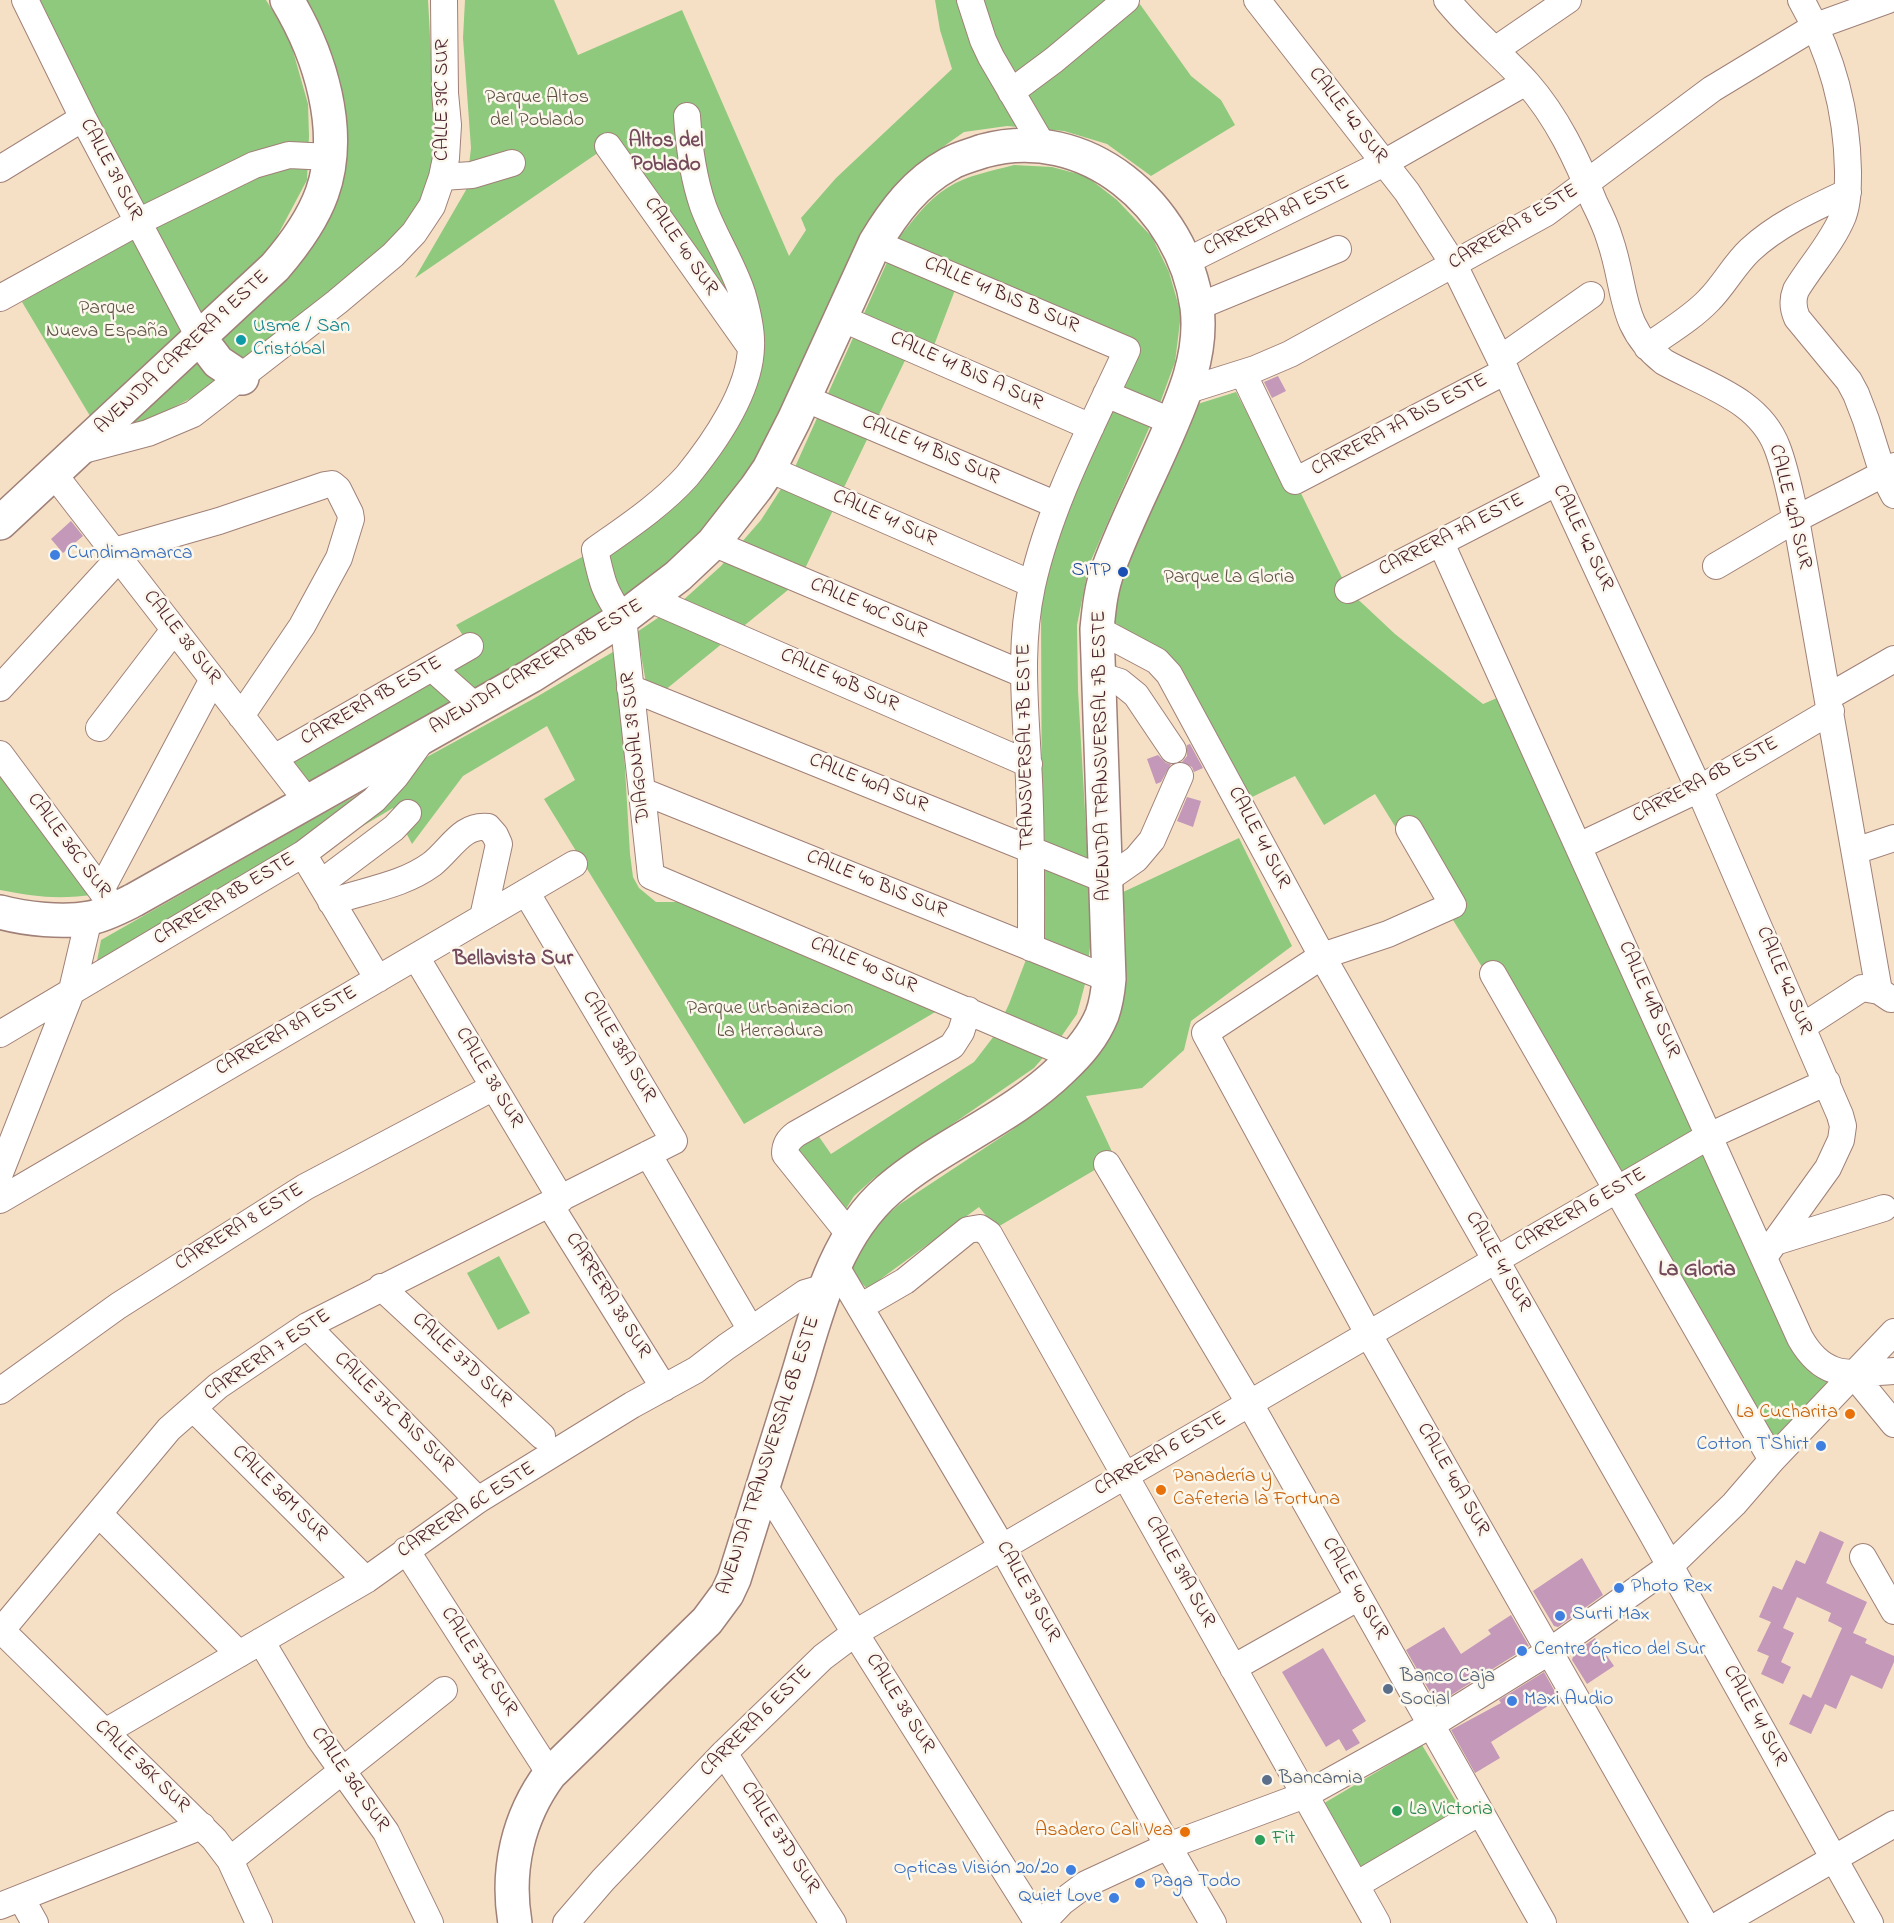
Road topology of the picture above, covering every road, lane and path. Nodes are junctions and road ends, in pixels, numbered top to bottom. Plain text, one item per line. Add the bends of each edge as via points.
1 (24, 0) edge
2 (286, 0) edge
3 (444, 0) edge
4 (970, 0) edge
5 (1126, 0) edge
6 (1257, 0) edge
7 (1447, 0) edge
8 (1568, 0) edge
9 (1801, 0) edge
10 (1888, 0) edge
11 (1816, 26) junction
12 (1495, 50) junction
13 (1526, 82) junction
14 (1011, 92) junction
15 (687, 116) dead end
16 (83, 118) junction
17 (608, 146) dead end
18 (1043, 146) junction
19 (330, 157) junction
20 (512, 163) dead end
21 (1384, 164) junction
22 (0, 169) edge
23 (442, 177) junction
24 (1588, 184) junction
25 (1848, 192) junction
26 (138, 222) junction
27 (875, 243) junction
28 (1338, 249) dead end
29 (1185, 262) junction
30 (1454, 265) junction
31 (2, 294) edge
32 (1591, 295) dead end
33 (1197, 307) junction
34 (841, 318) junction
35 (199, 338) junction
36 (1647, 347) junction
37 (751, 348) junction
38 (1126, 350) joint
39 (1503, 365) junction
40 (1243, 373) junction
41 (242, 378) junction
42 (1185, 392) junction
43 (1106, 394) junction
44 (804, 398) junction
45 (1173, 422) junction
46 (1091, 427) junction
47 (65, 463) junction
48 (769, 469) junction
49 (1890, 478) edge
50 (1556, 483) junction
51 (1057, 505) junction
52 (1796, 519) junction
53 (0, 523) edge
54 (713, 543) junction
55 (1441, 543) junction
56 (116, 554) junction
57 (1716, 566) dead end
58 (1032, 584) junction
59 (1348, 590) dead end
60 (650, 599) junction
61 (623, 618) junction
62 (1097, 629) junction
63 (174, 630) junction
64 (470, 646) dead end
65 (1894, 659) edge
66 (432, 668) junction
67 (1023, 674) junction
68 (1098, 675) junction
69 (213, 679) junction
70 (0, 688) edge
71 (630, 688) junction
72 (1829, 704) junction
73 (476, 707) junction
74 (241, 716) junction
75 (99, 728) dead end
76 (424, 736) junction
77 (1173, 750) dead end
78 (0, 754) edge
79 (274, 758) junction
80 (1029, 764) junction
81 (1180, 776) dead end
82 (1700, 789) junction
83 (642, 791) junction
84 (308, 802) junction
85 (408, 813) dead end
86 (1409, 829) dead end
87 (1894, 838) edge
88 (1579, 846) junction
89 (1030, 849) junction
90 (1855, 851) junction
91 (303, 854) junction
92 (574, 864) dead end
93 (651, 876) joint
94 (1106, 880) junction
95 (326, 892) junction
96 (526, 892) junction
97 (102, 906) junction
98 (0, 912) edge
99 (483, 917) junction
100 (1031, 948) junction
101 (1322, 956) junction
102 (416, 957) junction
103 (1493, 974) dead end
104 (378, 979) junction
105 (1109, 979) junction
106 (72, 990) junction
107 (1886, 996) edge
108 (968, 1010) junction
109 (1802, 1027) junction
110 (0, 1034) edge
111 (1075, 1057) junction
112 (1827, 1082) junction
113 (494, 1087) junction
114 (1709, 1136) junction
115 (674, 1141) joint
116 (648, 1154) junction
117 (1107, 1164) dead end
118 (0, 1173) edge
119 (1617, 1190) junction
120 (0, 1200) edge
121 (556, 1202) junction
122 (1884, 1208) dead end
123 (850, 1235) junction
124 (1770, 1250) junction
125 (1496, 1261) junction
126 (831, 1276) junction
127 (381, 1287) junction
128 (860, 1306) junction
129 (307, 1326) junction
130 (751, 1330) junction
131 (1894, 1332) edge
132 (1369, 1335) junction
133 (1894, 1371) edge
134 (1853, 1374) junction
135 (664, 1388) junction
136 (0, 1391) edge
137 (1250, 1404) junction
138 (193, 1408) junction
139 (1894, 1424) edge
140 (542, 1436) dead end
141 (1772, 1460) junction
142 (1126, 1475) junction
143 (764, 1484) junction
144 (478, 1500) junction
145 (99, 1514) junction
146 (1002, 1547) junction
147 (406, 1550) junction
148 (1863, 1557) dead end
149 (1670, 1566) junction
150 (366, 1580) junction
151 (1359, 1596) junction
152 (1894, 1611) edge
153 (1, 1631) edge
154 (855, 1634) junction
155 (261, 1641) junction
156 (1550, 1651) junction
157 (238, 1654) junction
158 (1233, 1668) junction
159 (444, 1690) dead end
160 (1431, 1725) junction
161 (105, 1732) junction
162 (724, 1753) junction
163 (343, 1771) junction
164 (544, 1782) junction
165 (1305, 1795) junction
166 (1480, 1812) junction
167 (1894, 1824) edge
168 (202, 1826) junction
169 (1168, 1846) junction
170 (1834, 1858) junction
171 (230, 1860) junction
172 (1356, 1885) junction
173 (11, 1902) edge
174 (34, 1923) edge
175 (260, 1923) edge
176 (430, 1923) edge
177 (515, 1923) edge
178 (566, 1923) edge
179 (833, 1923) edge
180 (1040, 1923) edge
181 (1213, 1923) edge
182 (1377, 1923) edge
183 (1543, 1923) edge
184 (1704, 1923) edge
185 (1722, 1923) edge
186 (1870, 1923) edge

1 - 16 street, CALLE 39 SUR
2 - 19 main road, AVENIDA CARRERA 9 ESTE via 308,41 322,83
3 - 23 street, CALLE 39C SUR via 448,141
4 - 14 street via 983,40
5 - 14 street
6 - 21 street, CALLE 42 SUR
7 - 12 street, CALLE 42A SUR
8 - 12 street
9 - 11 street
10 - 11 street, CARRERA 8 ESTE
11 - 24 street, CARRERA 8 ESTE via 1712,89
11 - 25 street via 1841,104
12 - 13 street, CALLE 42A SUR
13 - 21 street, CARRERA 8A ESTE
13 - 24 street, CALLE 42A SUR via 1562,132
14 - 18 street
15 - 37 street via 694,176 742,294
16 - 22 street
16 - 26 street, CALLE 39 SUR
17 - 37 street, CALLE 40 SUR
18 - 27 main road, AVENIDA CARRERA 8B ESTE via 1000,146 949,164 906,198
18 - 29 main road, AVENIDA CARRERA 8B ESTE via 1085,156 1131,186 1154,209
19 - 26 street via 290,155 254,165
19 - 35 main road, AVENIDA CARRERA 9 ESTE via 322,194 289,250
20 - 23 street via 472,175
21 - 29 street, CARRERA 8A ESTE
21 - 30 street, CALLE 42 SUR
23 - 41 street, CALLE 39C SUR via 432,206 393,255
24 - 30 street, CARRERA 8 ESTE via 1546,213
24 - 36 street, CALLE 42A SUR via 1611,240 1628,314
25 - 36 street via 1799,215 1750,250 1710,299
25 - 49 street via 1838,227 1796,290 1793,304 1797,318 1856,394
26 - 31 street
26 - 35 street, CALLE 39 SUR
27 - 34 main road, AVENIDA CARRERA 8B ESTE
27 - 38 street, CALLE 41 BIS B SUR
28 - 33 street
29 - 33 main road, AVENIDA TRANSVERSAL 7B ESTE
30 - 39 street, CALLE 42 SUR
30 - 40 street, CARRERA 8 ESTE via 1300,349
32 - 39 street, CARRERA 7A BIS ESTE
33 - 42 main road, AVENIDA TRANSVERSAL 7B ESTE via 1198,344
34 - 44 main road, AVENIDA CARRERA 8B ESTE
34 - 46 street, CALLE 41 BIS A SUR
35 - 41 main road via 218,362
35 - 47 main road, AVENIDA CARRERA 9 ESTE
36 - 52 street, CALLE 42A SUR via 1664,362 1736,399 1756,414 1777,447
37 - 61 street via 734,406 686,477 595,550 602,584
38 - 43 street, TRANSVERSAL 7B ESTE
39 - 40 street, CARRERA 7A BIS ESTE via 1295,481
39 - 50 street, CALLE 42 SUR
40 - 42 street, CARRERA 8 ESTE
41 - 47 street, CALLE 39C SUR via 193,414
42 - 45 main road, AVENIDA TRANSVERSAL 7B ESTE
43 - 45 street
43 - 46 street, TRANSVERSAL 7B ESTE
44 - 48 main road, AVENIDA CARRERA 8B ESTE
44 - 51 street, CALLE 41 BIS SUR
45 - 62 main road, AVENIDA TRANSVERSAL 7B ESTE via 1108,567
46 - 51 street, TRANSVERSAL 7B ESTE
47 - 53 main road, AVENIDA CARRERA 9 ESTE
47 - 56 street, CALLE 38 SUR
48 - 54 main road, AVENIDA CARRERA 8B ESTE
48 - 58 street, CALLE 41 SUR
49 - 52 street
50 - 55 street, CARRERA 7A ESTE
50 - 82 street, CALLE 42 SUR
51 - 58 street, TRANSVERSAL 7B ESTE
52 - 57 street
52 - 72 street, CALLE 42A SUR
54 - 60 main road, AVENIDA CARRERA 8B ESTE
54 - 67 street, CALLE 40C SUR
55 - 59 street, CARRERA 7A ESTE
55 - 88 street, CALLE 41B SUR
56 - 63 street, CALLE 38 SUR
56 - 70 street
56 - 74 street via 325,485 332,484 338,489 351,519 339,558 302,626
58 - 67 street, TRANSVERSAL 7B ESTE
60 - 61 main road, AVENIDA CARRERA 8B ESTE
60 - 80 street, CALLE 40B SUR
61 - 71 street, DIAGONAL 39 SUR
61 - 73 main road, AVENIDA CARRERA 8B ESTE
62 - 68 main road, AVENIDA TRANSVERSAL 7B ESTE
62 - 101 street, CALLE 41 SUR via 1157,661 1169,674
63 - 69 street, CALLE 38 SUR
63 - 75 street
64 - 66 street, CARRERA 9B ESTE
65 - 72 street
66 - 73 street
66 - 79 street, CARRERA 9B ESTE
67 - 80 street, TRANSVERSAL 7B ESTE
68 - 77 street via 1120,682 1136,695
68 - 94 main road, AVENIDA TRANSVERSAL 7B ESTE
69 - 74 street, CALLE 38 SUR
69 - 97 street
71 - 83 street, DIAGONAL 39 SUR
71 - 89 street, CALLE 40A SUR
72 - 82 street, CARRERA 6B ESTE
72 - 90 street, CALLE 42A SUR
73 - 76 main road, AVENIDA CARRERA 8B ESTE
74 - 79 street, CALLE 38 SUR
76 - 84 main road, AVENIDA CARRERA 8B ESTE
76 - 91 street, CARRERA 8B ESTE via 374,800
78 - 97 street, CALLE 36C SUR
79 - 84 street, CALLE 38 SUR
80 - 89 street, TRANSVERSAL 7B ESTE
81 - 94 street via 1152,840 1136,859
82 - 88 street, CARRERA 6B ESTE
82 - 109 street, CALLE 42 SUR
83 - 93 street, DIAGONAL 39 SUR
83 - 100 street, CALLE 40 BIS SUR
84 - 97 main road, AVENIDA CARRERA 8B ESTE
85 - 95 street
86 - 101 street via 1454,905 1388,934
87 - 90 street
88 - 114 street, CALLE 41B SUR
89 - 94 street, CALLE 40A SUR
89 - 100 street, TRANSVERSAL 7B ESTE
90 - 107 street, CALLE 42A SUR
91 - 95 street
91 - 106 street, CARRERA 8B ESTE
92 - 96 street, CARRERA 8A ESTE
93 - 108 street, CALLE 40 SUR
94 - 105 main road, AVENIDA TRANSVERSAL 7B ESTE
95 - 99 street via 355,893 386,887 432,864 465,832 476,826 488,827 499,844
95 - 104 street
96 - 99 street, CARRERA 8A ESTE
96 - 115 street, CALLE 38A SUR
97 - 98 main road via 39,919
97 - 106 street
99 - 102 street, CARRERA 8A ESTE
100 - 105 street, CALLE 40 BIS SUR
101 - 125 street, CALLE 41 SUR
101 - 132 street, CALLE 40A SUR via 1205,1033
102 - 104 street, CARRERA 8A ESTE
102 - 113 street, CALLE 38 SUR
103 - 119 street
104 - 120 street, CARRERA 8A ESTE
105 - 111 main road, AVENIDA TRANSVERSAL 7B ESTE via 1103,1013 1094,1033
106 - 110 street, CARRERA 8B ESTE
106 - 118 street
107 - 109 street via 1862,988
108 - 111 street, CALLE 40 SUR
108 - 123 street via 952,1046 796,1134 785,1146 785,1155
109 - 112 street, CALLE 42 SUR
111 - 123 main road, AVENIDA TRANSVERSAL 7B ESTE via 1034,1095 887,1191
112 - 114 street, CARRERA 6 ESTE
112 - 124 street, CALLE 42 SUR via 1843,1126 1841,1140 1828,1168
113 - 121 street, CALLE 38 SUR
113 - 136 street, CARRERA 8 ESTE via 305,1186 118,1306
114 - 119 street, CARRERA 6 ESTE
114 - 124 street, CALLE 41B SUR
115 - 116 street, CARRERA 7 ESTE
116 - 121 street, CARRERA 7 ESTE
116 - 130 street
117 - 137 street, CALLE 40 SUR
119 - 125 street, CARRERA 6 ESTE
119 - 141 street
121 - 127 street, CARRERA 7 ESTE
121 - 135 street, CARRERA 38 SUR
122 - 124 street
123 - 126 main road, AVENIDA TRANSVERSAL 6B ESTE
124 - 134 street, CALLE 41B SUR via 1805,1348 1822,1364 1837,1372
125 - 132 street, CARRERA 6 ESTE
125 - 149 street, CALLE 41 SUR
126 - 128 street, CALLE 39 SUR
126 - 130 street, CARRERA 6C ESTE
126 - 143 main road, AVENIDA TRANSVERSAL 6B ESTE
127 - 129 street, CARRERA 7 ESTE
127 - 140 street, CALLE 37D SUR
128 - 142 street, CALLE 39A SUR via 905,1281 968,1230 980,1228 989,1234
128 - 146 street, CALLE 39 SUR
129 - 138 street, CARRERA 7 ESTE via 218,1386
129 - 144 street, CALLE 37C BIS SUR
130 - 135 street, CARRERA 6C ESTE
131 - 134 street
132 - 137 street, CARRERA 6 ESTE
132 - 156 street, CALLE 40A SUR
133 - 134 street
134 - 139 street
134 - 141 street
135 - 144 street, CARRERA 6C ESTE
137 - 142 street, CARRERA 6 ESTE
137 - 151 street, CALLE 40 SUR
138 - 145 street, CARRERA 7 ESTE via 169,1429
138 - 150 street, CALLE 36M SUR
141 - 149 street via 1734,1504
142 - 146 street, CARRERA 6 ESTE
142 - 158 street, CALLE 39A SUR
143 - 154 street, CALLE 38 SUR
143 - 164 main road, AVENIDA TRANSVERSAL 6B ESTE via 734,1579 718,1608
144 - 147 street, CARRERA 6C ESTE
145 - 153 street, CARRERA 7 ESTE
145 - 157 street
146 - 154 street, CARRERA 6 ESTE
146 - 169 street, CALLE 39 SUR
147 - 150 street, CARRERA 6C ESTE
147 - 164 street, CALLE 37C SUR
148 - 152 street
149 - 156 street
149 - 170 street, CALLE 41 SUR
150 - 155 street, CARRERA 6C ESTE
151 - 158 street
151 - 160 street, CALLE 40 SUR
153 - 161 street, CALLE 36K SUR
154 - 162 street, CARRERA 6 ESTE via 824,1657
154 - 180 street, CALLE 38 SUR
155 - 157 street, CARRERA 6C ESTE
155 - 163 street, CALLE 36L SUR
156 - 160 street
156 - 184 street, CALLE 40A SUR
157 - 161 street, CARRERA 6C ESTE
158 - 165 street, CALLE 39A SUR
159 - 163 street
160 - 165 street
160 - 166 street, CALLE 40 SUR
161 - 168 street, CALLE 36K SUR
162 - 178 street, CARRERA 6 ESTE
162 - 179 street, CALLE 37D SUR
163 - 171 street
163 - 176 street, CALLE 36L SUR via 386,1832
164 - 177 main road via 524,1821 516,1848 511,1890
165 - 169 street
165 - 172 street, CALLE 39A SUR
166 - 172 street
166 - 183 street, CALLE 40 SUR
167 - 170 street
168 - 171 street, CALLE 36K SUR
168 - 173 street
169 - 180 street via 1086,1884
169 - 181 street, CALLE 39 SUR
170 - 185 street
170 - 186 street, CALLE 41 SUR
171 - 175 street, CALLE 36K SUR
172 - 182 street, CALLE 39A SUR
173 - 174 street

